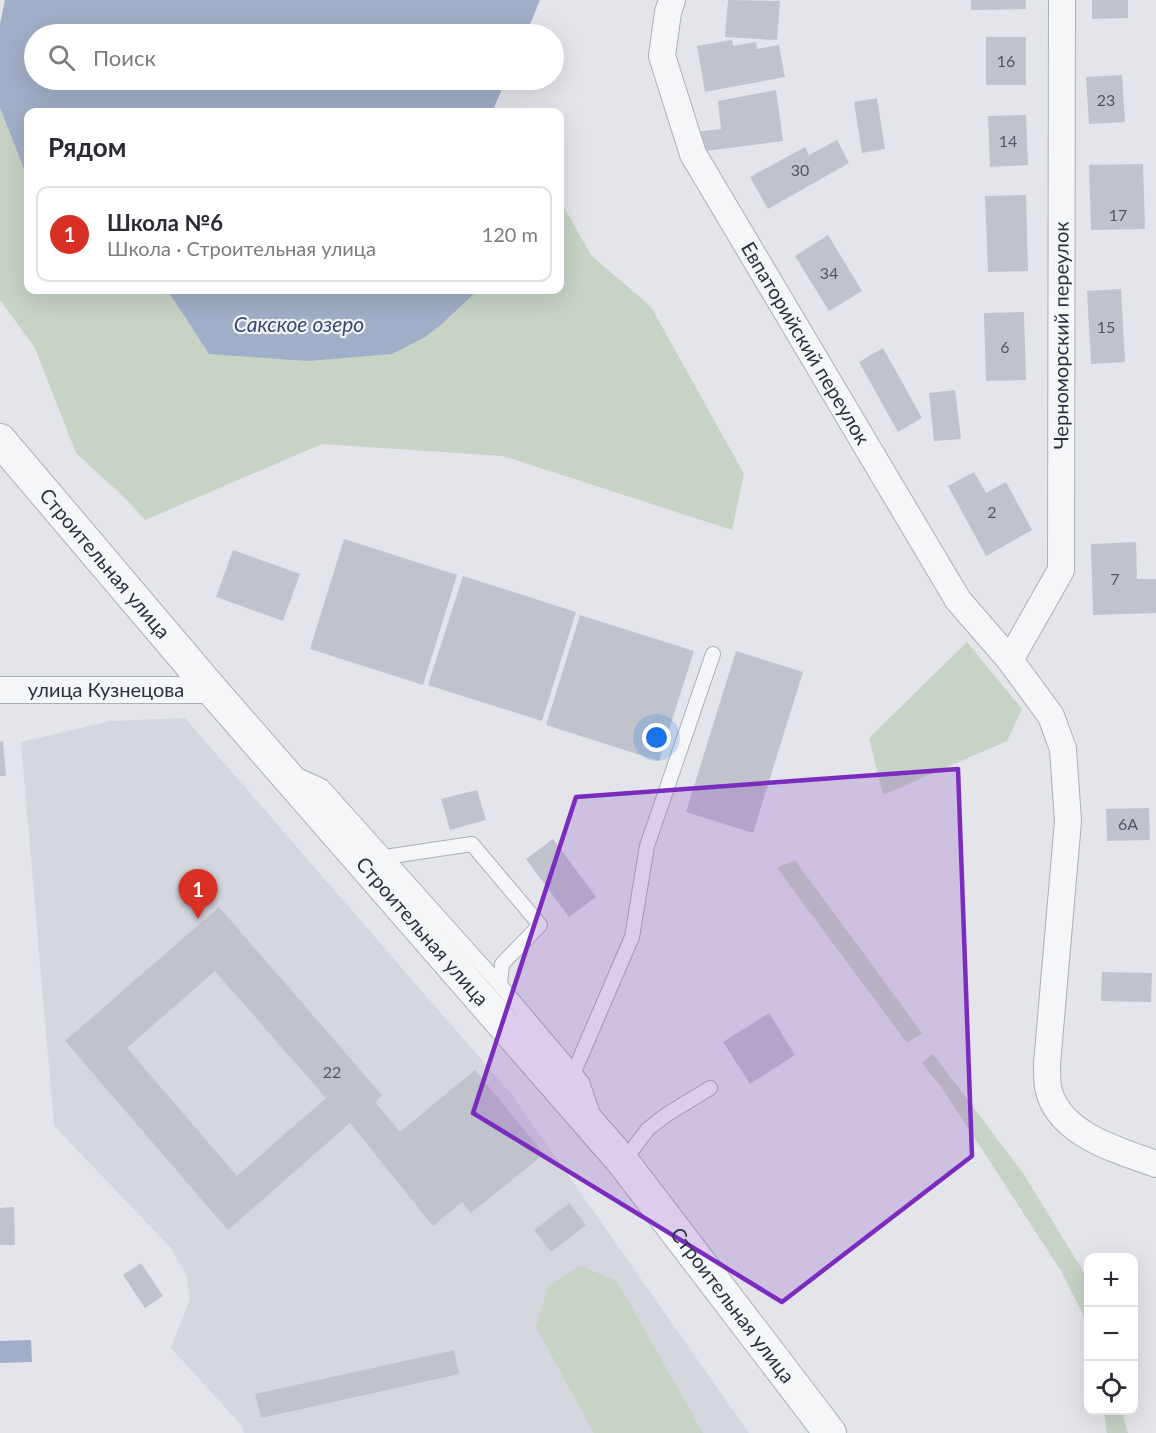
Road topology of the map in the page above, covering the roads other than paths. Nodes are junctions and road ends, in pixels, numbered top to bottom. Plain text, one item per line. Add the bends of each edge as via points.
1 (672, 0) edge
2 (1062, 0) edge
3 (0, 440) edge
4 (713, 654) dead end
5 (1010, 660) junction
6 (0, 690) edge
7 (212, 690) junction
8 (279, 768) junction
9 (385, 856) junction
10 (500, 985) junction
11 (574, 1072) junction
12 (710, 1088) dead end
13 (600, 1136) junction
14 (623, 1162) junction
15 (1156, 1164) edge
16 (830, 1433) edge

1 - 5 street, Евпаторийский переулок via 662,56 693,154 958,600
2 - 5 street, Черноморский переулок via 1061,570
3 - 7 street, Строительная улица
4 - 11 lane via 647,846 632,937
5 - 15 street, Евпаторийский переулок via 1052,716 1064,749 1068,821 1048,1086 1053,1103 1077,1130
6 - 7 street, улица Кузнецова
7 - 8 street, Строительная улица
8 - 9 lane via 322,786
8 - 13 street, Строительная улица
9 - 10 lane
9 - 10 lane via 472,844 540,925 502,963
10 - 11 lane
11 - 13 lane via 582,1082
12 - 14 lane via 648,1128
13 - 14 street, Строительная улица
14 - 16 street, Строительная улица

